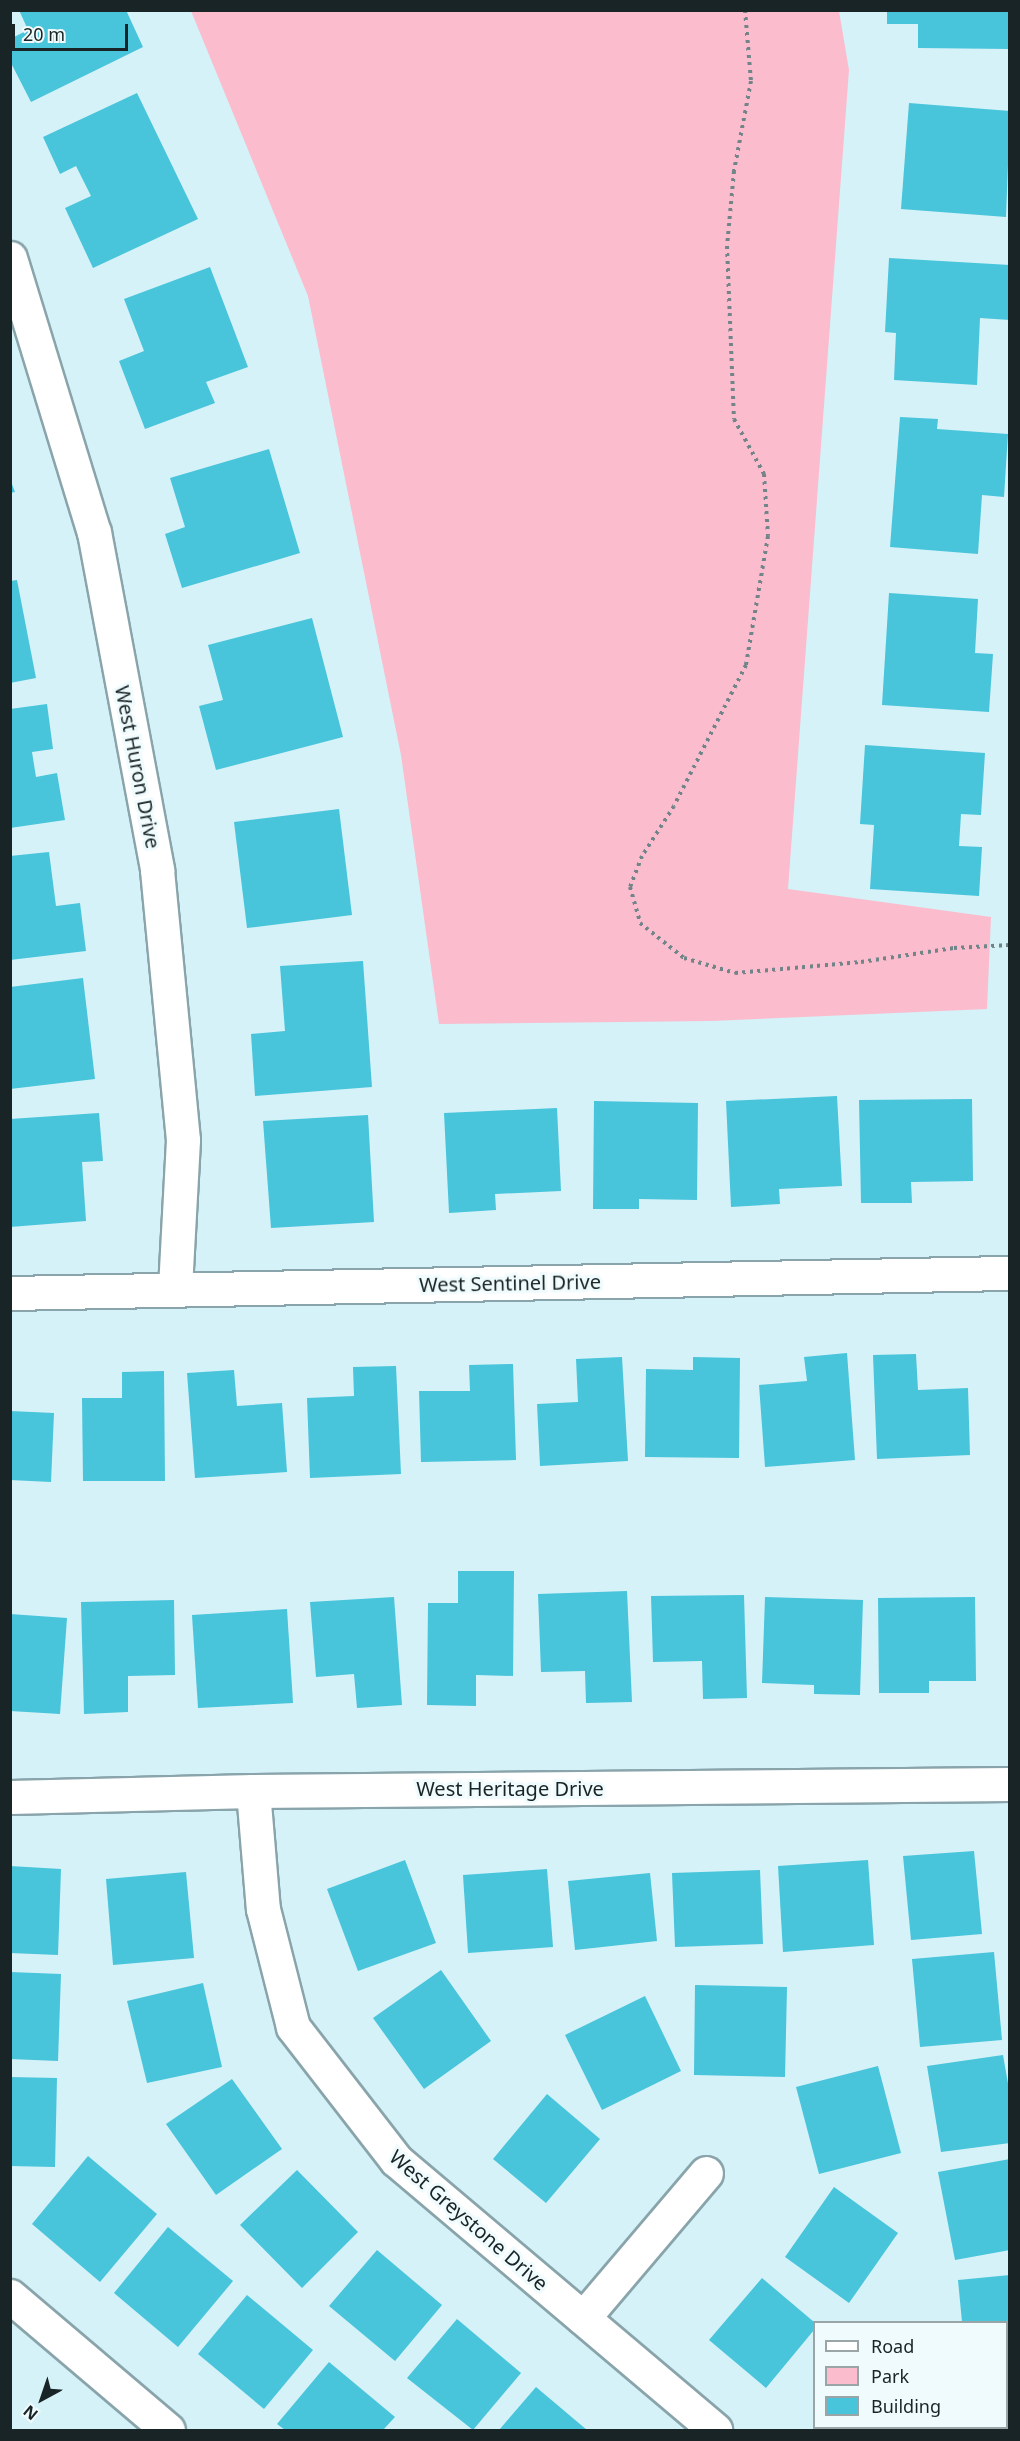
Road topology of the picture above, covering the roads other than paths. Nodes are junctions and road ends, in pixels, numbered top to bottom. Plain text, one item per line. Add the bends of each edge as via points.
1 (10, 258) edge
2 (18, 300) edge
3 (1010, 1273) edge
4 (175, 1289) junction
5 (10, 1293) edge
6 (1010, 1784) edge
7 (253, 1791) junction
8 (10, 1797) edge
9 (705, 2173) dead end
10 (10, 2296) edge
11 (583, 2318) junction
12 (168, 2430) edge
13 (715, 2430) edge

1 - 2 street, West Huron Drive
2 - 4 street, West Huron Drive via 94,532 157,870 183,1140
3 - 4 street, West Sentinel Drive
4 - 5 street, West Sentinel Drive
6 - 7 street, West Heritage Drive
7 - 8 street, West Heritage Drive
7 - 11 street, West Greystone Drive via 263,1910 293,2027 396,2160
9 - 11 street
10 - 12 street
11 - 13 street, West Greystone Drive

